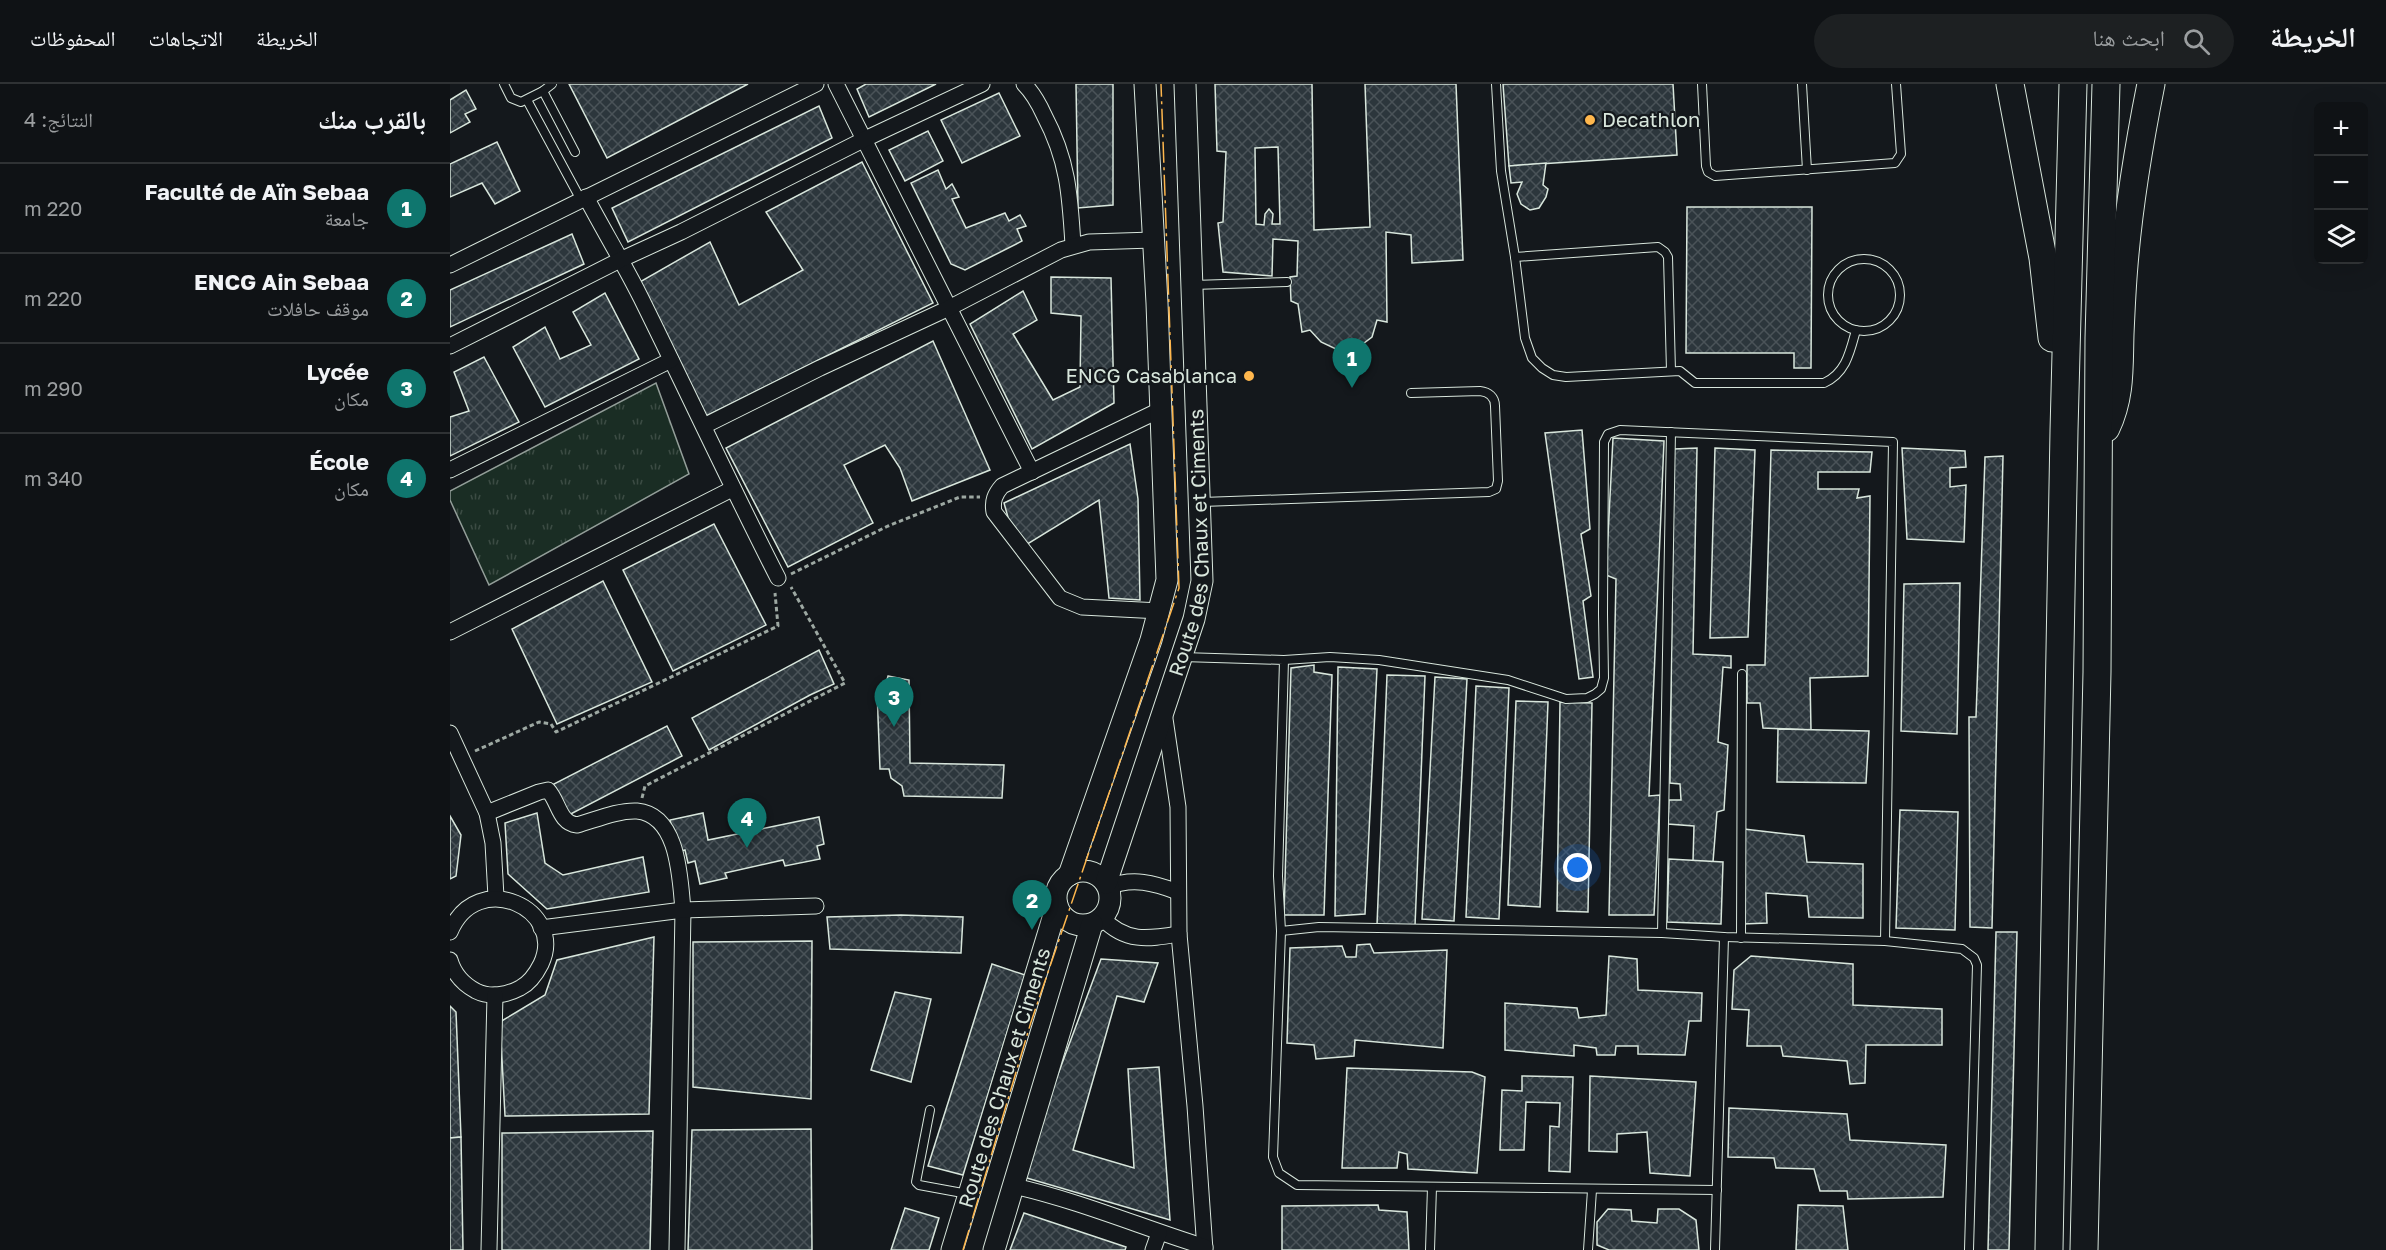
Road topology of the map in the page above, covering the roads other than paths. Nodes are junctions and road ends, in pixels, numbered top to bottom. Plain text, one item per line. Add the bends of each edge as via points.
1 (504, 84) edge
2 (552, 84) edge
3 (816, 84) edge
4 (836, 84) edge
5 (982, 84) edge
6 (1024, 84) edge
7 (1145, 84) edge
8 (1185, 84) edge
9 (1496, 84) edge
10 (1702, 84) edge
11 (1802, 84) edge
12 (1896, 84) edge
13 (2010, 84) edge
14 (2073, 84) edge
15 (2106, 84) edge
16 (2151, 84) edge
17 (543, 91) junction
18 (527, 100) junction
19 (863, 140) junction
20 (575, 152) dead end
21 (1807, 170) junction
22 (584, 198) junction
23 (1152, 240) junction
24 (1073, 245) junction
25 (1515, 257) junction
26 (620, 260) junction
27 (450, 265) edge
28 (1287, 282) dead end
29 (1192, 285) junction
30 (949, 308) junction
31 (1856, 330) junction
32 (450, 346) edge
33 (671, 360) junction
34 (1671, 371) junction
35 (1411, 393) dead end
36 (1162, 409) junction
37 (704, 426) junction
38 (2064, 431) junction
39 (1671, 432) junction
40 (2099, 442) junction
41 (450, 470) edge
42 (1032, 472) junction
43 (732, 489) junction
44 (1200, 502) junction
45 (781, 577) road end
46 (1160, 611) junction
47 (450, 632) edge
48 (1182, 657) junction
49 (1284, 660) junction
50 (1742, 674) dead end
51 (1164, 712) junction
52 (450, 733) edge
53 (487, 813) junction
54 (1069, 875) junction
55 (1107, 885) junction
56 (1178, 892) junction
57 (496, 897) junction
58 (1057, 905) junction
59 (816, 906) dead end
60 (683, 910) junction
61 (1097, 921) junction
62 (541, 928) junction
63 (1281, 931) junction
64 (450, 932) edge
65 (1662, 933) junction
66 (1179, 934) junction
67 (1724, 937) junction
68 (1741, 938) junction
69 (1885, 941) junction
70 (450, 960) edge
71 (495, 995) junction
72 (930, 1110) dead end
73 (1014, 1186) junction
74 (1432, 1187) junction
75 (1592, 1190) junction
76 (1716, 1190) junction
77 (968, 1194) junction
78 (1159, 1233) junction
79 (1205, 1249) edge
80 (489, 1250) edge
81 (677, 1250) edge
82 (952, 1250) edge
83 (994, 1250) edge
84 (1153, 1250) edge
85 (1430, 1250) edge
86 (1588, 1250) edge
87 (1715, 1250) edge
88 (1969, 1250) edge
89 (2049, 1250) edge
90 (2084, 1250) edge

1 - 18 lane via 513,101
2 - 17 lane
3 - 22 street
4 - 19 street
5 - 19 street
6 - 24 street via 1051,127 1064,162
7 - 23 street, Route des Chaux et Ciments
8 - 29 street, Route des Chaux et Ciments
9 - 25 lane via 1501,171
10 - 21 lane via 1706,166 1710,174
11 - 21 lane
12 - 21 lane via 1901,154 1897,162
13 - 38 highway via 2043,258
14 - 38 highway
15 - 40 highway
16 - 40 highway via 2128,216 2119,388
17 - 18 lane
17 - 20 lane
18 - 22 lane
19 - 26 street
19 - 30 street
22 - 26 street
22 - 27 street
23 - 24 street
23 - 36 street, Route des Chaux et Ciments
24 - 30 street
25 - 34 lane via 1525,338 1532,358 1542,368 1566,377
25 - 34 lane via 1662,249 1668,257
26 - 32 street
26 - 33 street
28 - 29 lane
29 - 44 street, Route des Chaux et Ciments
30 - 37 street
30 - 42 street
31 - 31 lane via 1883,326 1899,303 1894,276 1872,260 1845,265 1829,287 1833,314 1839,322
31 - 34 lane via 1843,368 1836,378 1824,383 1695,383 1684,372
33 - 37 street
33 - 41 street
35 - 44 lane via 1480,391 1493,397 1496,489
36 - 42 street
36 - 46 street, Route des Chaux et Ciments via 1167,567
37 - 43 street
38 - 89 highway
39 - 49 lane via 1620,430 1606,437 1604,678 1595,694 1587,698 1559,698 1509,680 1379,660
39 - 65 lane
39 - 69 lane via 1893,442
40 - 90 highway
42 - 46 street via 1002,486 995,496 994,512 1060,598 1082,607
43 - 45 street
43 - 47 street
44 - 48 street, Route des Chaux et Ciments via 1201,591
46 - 54 street, Route des Chaux et Ciments
48 - 49 lane
48 - 51 street, Route des Chaux et Ciments
49 - 63 lane via 1278,876
50 - 68 lane
51 - 55 street, Route des Chaux et Ciments
51 - 56 street via 1178,807
52 - 53 street
53 - 57 street
53 - 60 street via 549,790 565,821 574,825 638,811 658,820 669,835 677,863
54 - 55 street via 1089,871
54 - 58 street via 1057,891
55 - 56 street via 1139,881
55 - 61 street via 1110,904
56 - 66 street
57 - 62 street via 515,901 531,912
57 - 64 street via 466,908
58 - 61 street via 1073,923
58 - 77 street, Route des Chaux et Ciments
59 - 60 street
60 - 62 street
60 - 81 street
61 - 66 street via 1140,939
61 - 73 street, Route des Chaux et Ciments
62 - 71 street via 545,944 536,974 525,986
63 - 65 lane via 1319,927
63 - 74 lane via 1273,1157 1279,1173 1297,1185
65 - 67 lane
66 - 79 street
67 - 68 lane
67 - 76 lane
68 - 69 lane
69 - 88 lane via 1962,949 1974,957 1977,965
70 - 71 street via 463,983 478,992
71 - 80 street
72 - 77 lane via 916,1182
73 - 78 street via 1082,1203
73 - 83 street, Route des Chaux et Ciments
74 - 75 lane
74 - 85 lane
75 - 76 lane
75 - 86 lane
76 - 87 lane
77 - 82 street, Route des Chaux et Ciments
78 - 79 street
78 - 84 street

